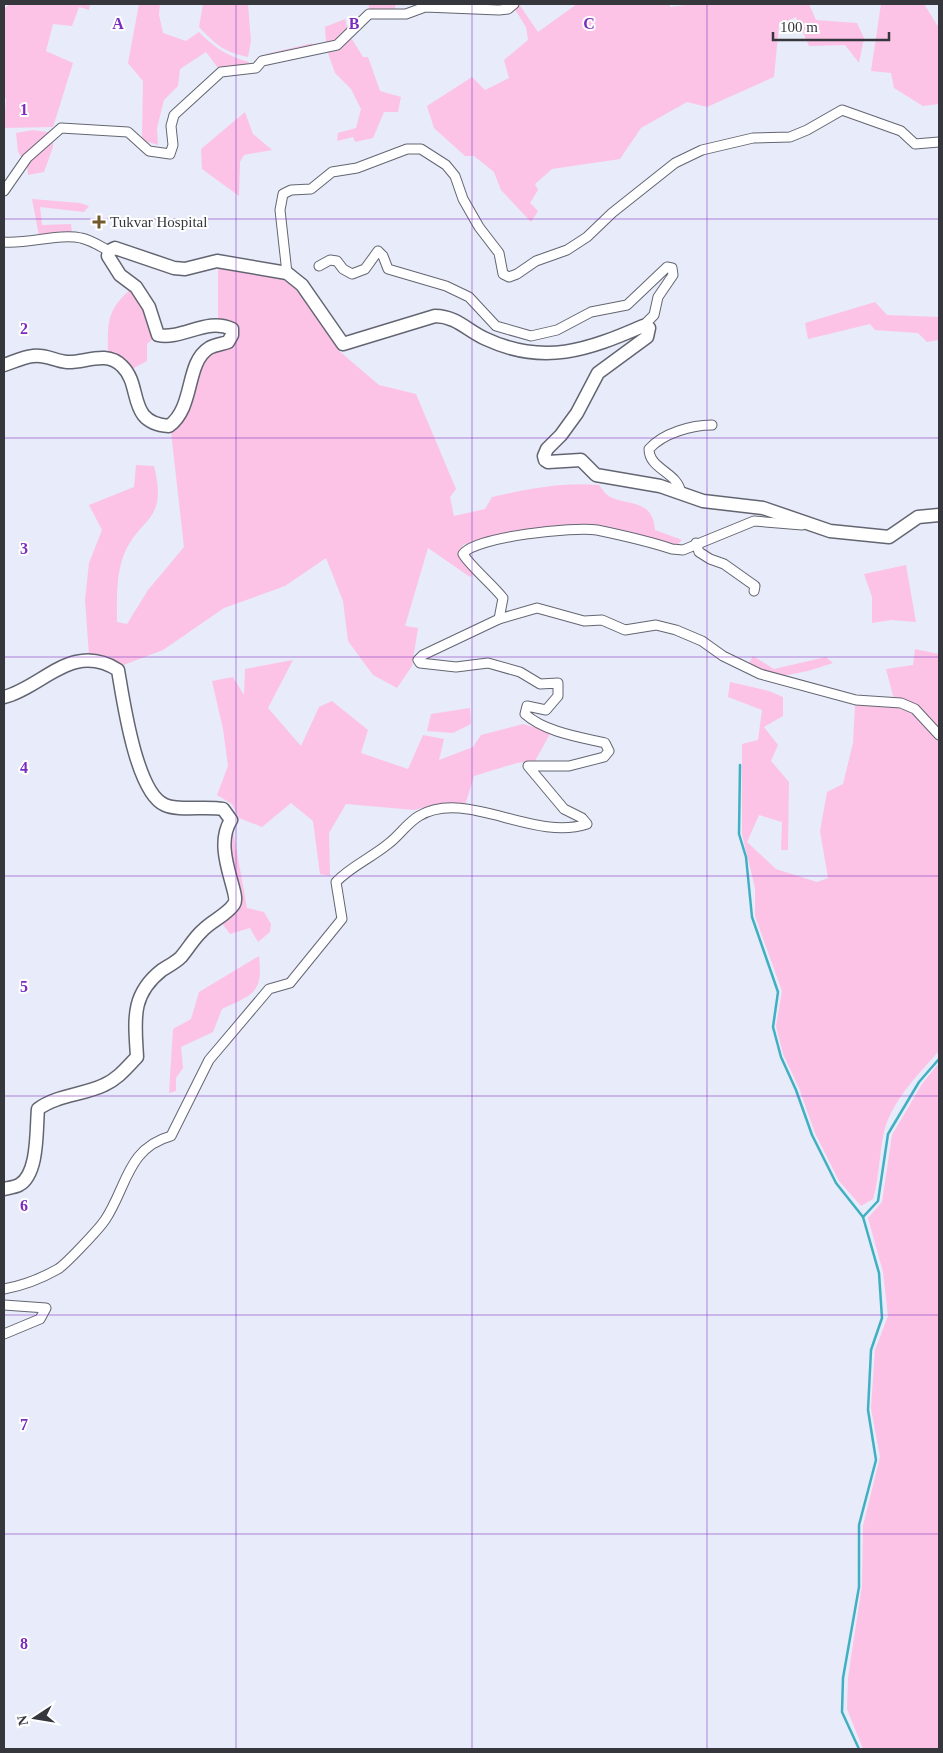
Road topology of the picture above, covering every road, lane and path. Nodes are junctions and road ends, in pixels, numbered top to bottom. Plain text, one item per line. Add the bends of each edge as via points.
1 (514, 4) edge
2 (939, 142) edge
3 (4, 191) edge
4 (4, 242) edge
5 (109, 251) junction
6 (319, 266) dead end
7 (287, 273) junction
8 (643, 326) junction
9 (4, 365) edge
10 (712, 425) dead end
11 (680, 494) junction
12 (939, 514) edge
13 (815, 526) junction
14 (696, 543) junction
15 (754, 590) dead end
16 (500, 619) junction
17 (4, 697) edge
18 (939, 735) edge
19 (4, 1189) edge
20 (4, 1289) edge
21 (4, 1305) edge
22 (4, 1334) edge

1 - 3 street via 498,10 425,7 406,14 369,14 337,45 262,61 256,68 221,72 174,115 170,154 149,151 128,132 61,128 28,158
2 - 7 street via 915,144 901,131 842,110 790,137 754,138 702,150 675,163 567,250 536,261 509,276 503,274 499,253 463,199 455,176 446,165 421,149 408,149 357,168 332,172 311,189 291,190 284,194 280,210
4 - 5 street via 67,236 82,238
5 - 7 main road via 123,249 186,270 216,261
5 - 9 main road via 108,256 120,275 136,287 149,307 158,335 166,337 210,326 232,329 228,342 210,347 202,355 178,420 169,426 149,420 135,402 129,374 109,358 68,362 34,356
6 - 8 street via 330,260 338,261 352,274 365,269 378,251 388,268 446,286 469,297 496,326 531,336 557,330 591,312 627,305 660,272 667,267 672,268 673,275 658,297 654,315
7 - 8 main road via 302,285 343,344 435,316 447,316 476,335 518,351 550,354 591,347
8 - 11 main road via 649,328 647,336 598,372 577,413 544,460 581,460 596,475 660,486
10 - 11 street via 697,425 649,449 649,457 677,482
11 - 13 main road via 703,501 763,508
12 - 13 main road via 918,517 889,537 830,531
13 - 14 street via 754,521
14 - 15 street via 699,552 736,571 755,586
14 - 16 street via 683,550 672,549 595,530 559,530 466,548 463,554 466,560 503,598
16 - 18 street via 536,608 584,621 602,620 625,630 656,625 676,630 760,674 856,700 901,703 915,709
16 - 20 street via 418,660 420,663 456,667 488,663 520,672 540,684 558,683 558,696 546,710 527,706 525,714 560,732 604,743 609,751 604,756 569,766 528,766 560,805 587,824 545,826 458,807 444,807 418,816 390,843 343,875 336,882 342,919 290,983 268,989 209,1060 171,1136 155,1141 136,1157 105,1220 59,1269
17 - 19 main road via 19,692 48,673 80,662 107,663 118,670 131,740 155,798 166,806 223,809 231,820 225,829 225,860 237,895 235,903 202,931 180,958 161,970 145,987 137,1005 134,1024 137,1056 123,1072 105,1085 47,1102 38,1109 35,1156 29,1174 20,1185
21 - 22 street via 46,1308 40,1319

